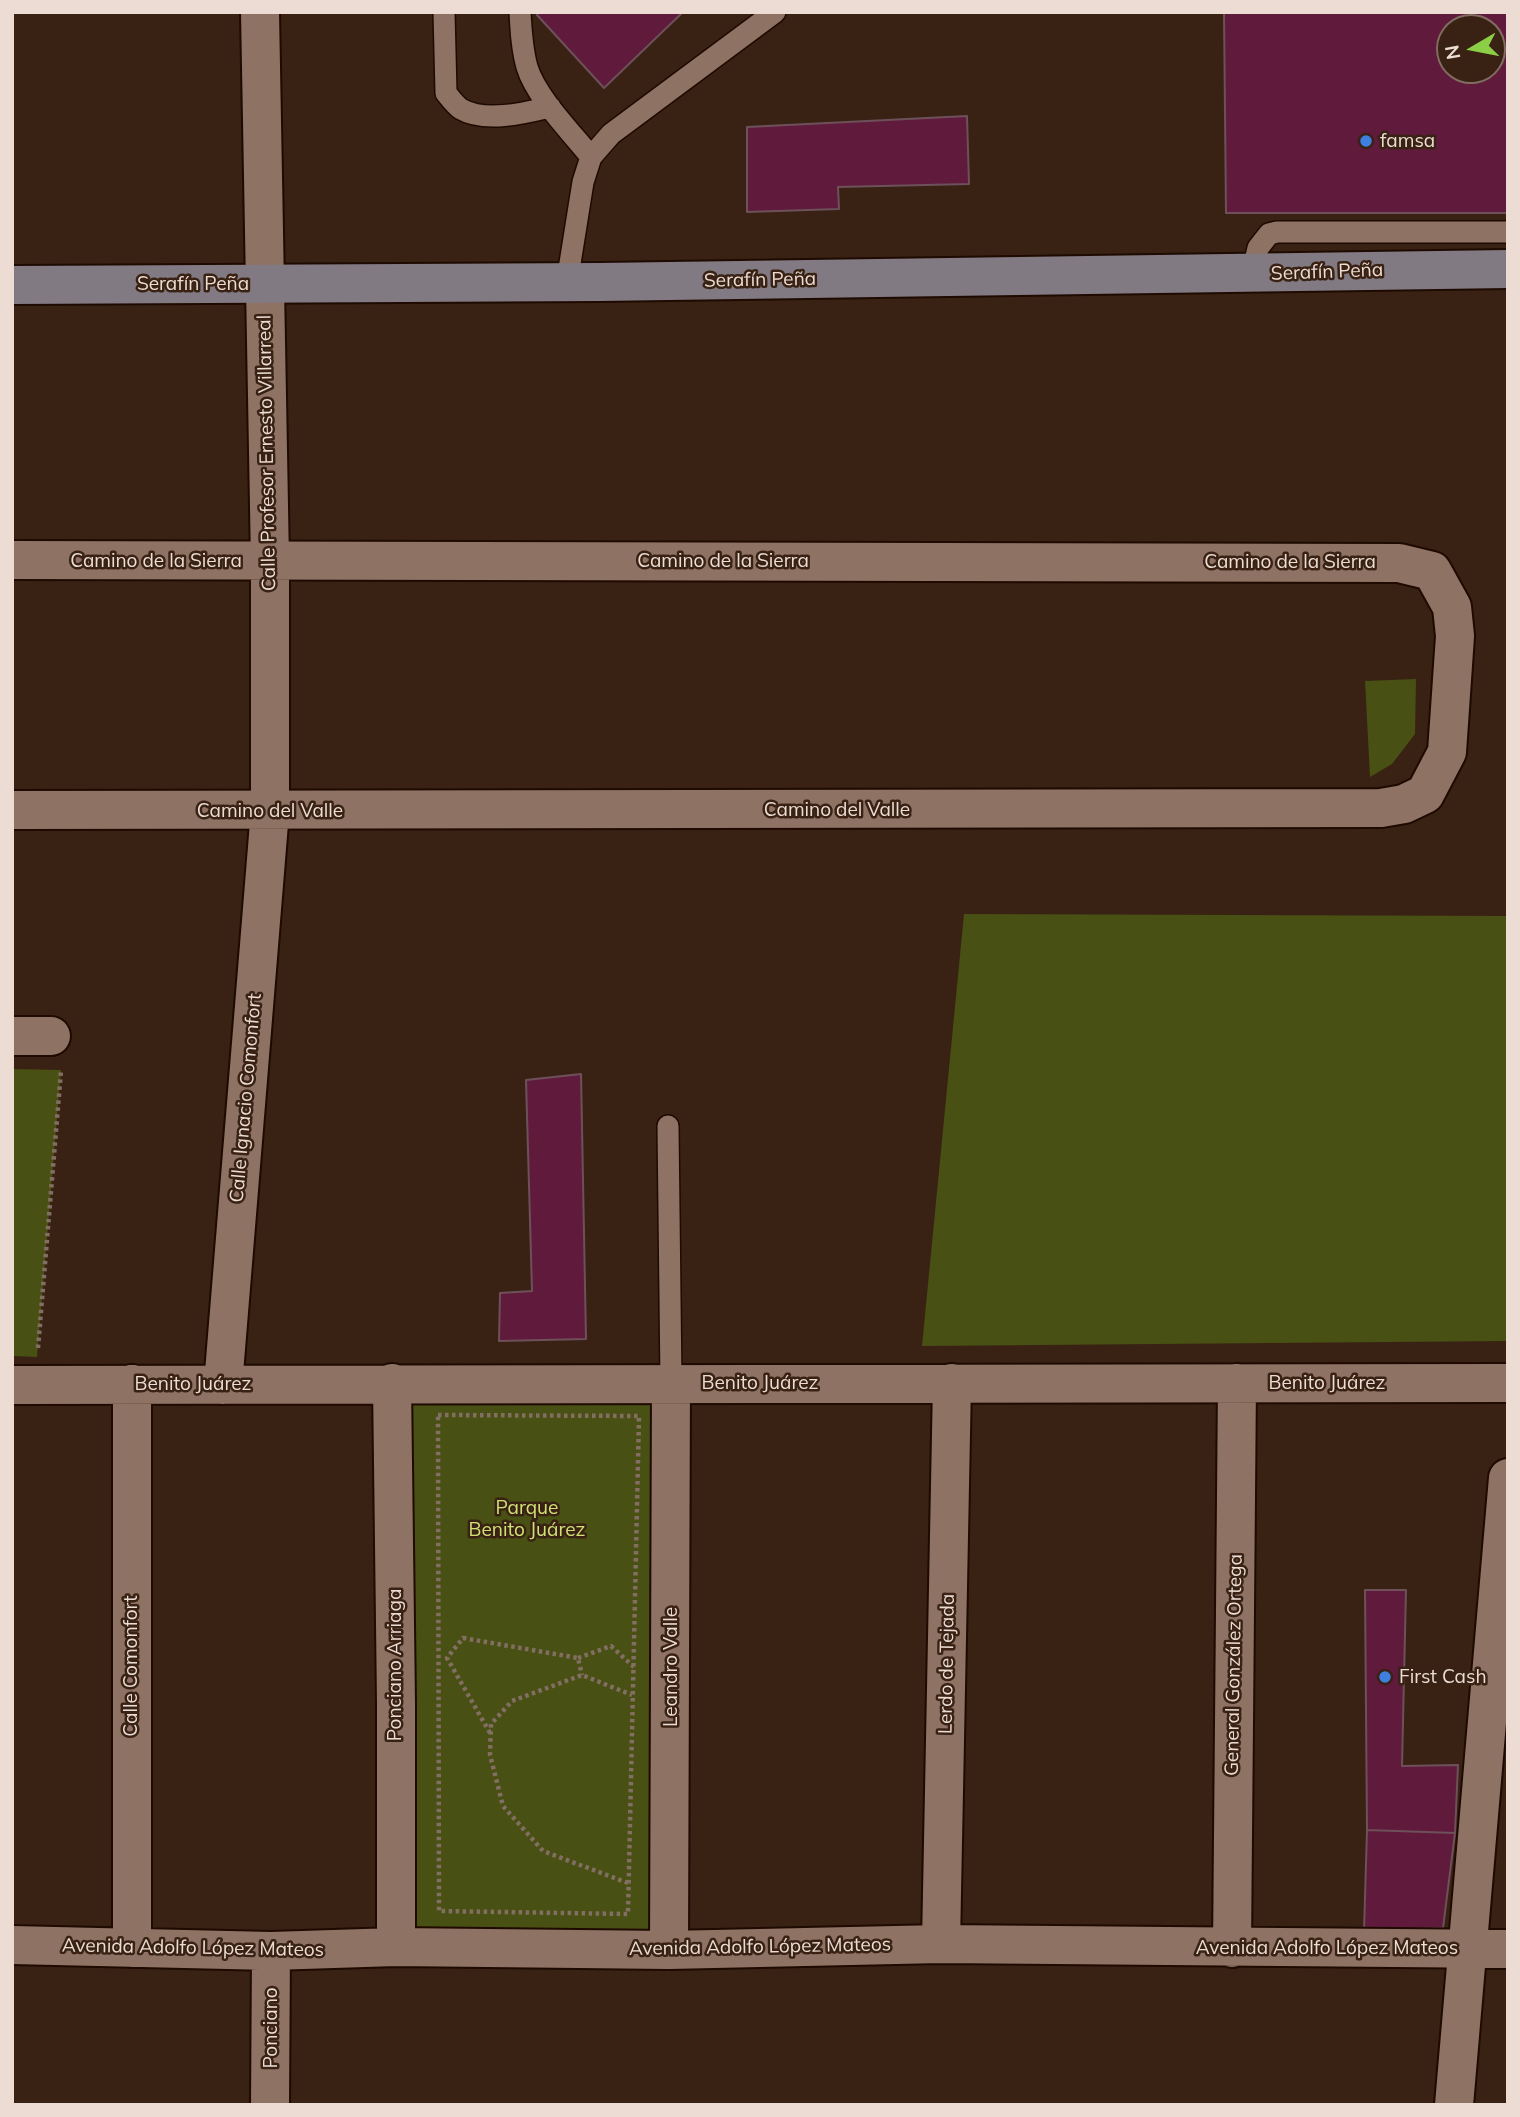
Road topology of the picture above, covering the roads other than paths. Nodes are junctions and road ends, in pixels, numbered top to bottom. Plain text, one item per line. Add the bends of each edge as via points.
1 (260, 12) edge
2 (444, 12) edge
3 (520, 12) edge
4 (775, 12) edge
5 (550, 107) junction
6 (592, 157) junction
7 (1508, 232) edge
8 (1508, 269) edge
9 (1252, 274) junction
10 (567, 282) junction
11 (264, 284) junction
12 (12, 285) edge
13 (12, 560) edge
14 (270, 561) junction
15 (1432, 570) joint
16 (12, 810) edge
17 (270, 811) junction
18 (12, 1036) edge
19 (50, 1053) road end
20 (668, 1126) dead end
21 (1237, 1382) junction
22 (671, 1383) junction
23 (952, 1383) junction
24 (1508, 1383) edge
25 (132, 1384) junction
26 (392, 1384) junction
27 (12, 1385) edge
28 (223, 1385) junction
29 (1508, 1478) edge
30 (941, 1944) junction
31 (12, 1945) edge
32 (396, 1947) junction
33 (132, 1948) junction
34 (1231, 1948) junction
35 (1467, 1949) junction
36 (1508, 1949) edge
37 (669, 1950) junction
38 (271, 1951) junction
39 (270, 2105) edge
40 (1454, 2105) edge

1 - 11 street, Calle Profesor Ernesto Villarreal
2 - 5 lane via 446,93 461,109 487,116 516,116
3 - 5 lane via 528,69
4 - 6 lane via 611,134
5 - 6 lane
6 - 10 lane via 583,182
7 - 9 lane via 1277,232 1269,234 1258,248
8 - 9 main road, Serafín Peña
9 - 10 main road, Serafín Peña
10 - 11 main road, Serafín Peña
11 - 12 main road, Serafín Peña
11 - 14 street, Calle Profesor Ernesto Villarreal
13 - 14 street, Camino de la Sierra
14 - 15 street, Camino de la Sierra via 1367,561
14 - 17 street, Calle Profesor Ernesto Villarreal
15 - 17 street, Camino del Valle via 1451,607 1455,636 1447,752 1425,794 1404,804 1353,810
16 - 17 street, Camino del Valle
17 - 28 street, Calle Ignacio Comonfort
18 - 19 street
20 - 22 lane
21 - 23 street, Benito Juárez
21 - 24 street, Benito Juárez
21 - 34 street, General González Ortega
22 - 23 street, Benito Juárez
22 - 26 street, Benito Juárez
22 - 37 street, Leandro Valle
23 - 30 street, Lerdo de Tejada
25 - 27 street, Benito Juárez
25 - 28 street, Benito Juárez
25 - 33 street, Calle Comonfort
26 - 28 street, Benito Juárez
26 - 32 street, Ponciano Arriaga
29 - 35 street
30 - 34 street, Avenida Adolfo López Mateos
30 - 37 street, Avenida Adolfo López Mateos
31 - 33 street, Avenida Adolfo López Mateos
32 - 37 street, Avenida Adolfo López Mateos
32 - 38 street, Avenida Adolfo López Mateos
33 - 38 street, Avenida Adolfo López Mateos
34 - 35 street, Avenida Adolfo López Mateos
35 - 36 street, Avenida Adolfo López Mateos
35 - 40 street
38 - 39 street, Ponciano

